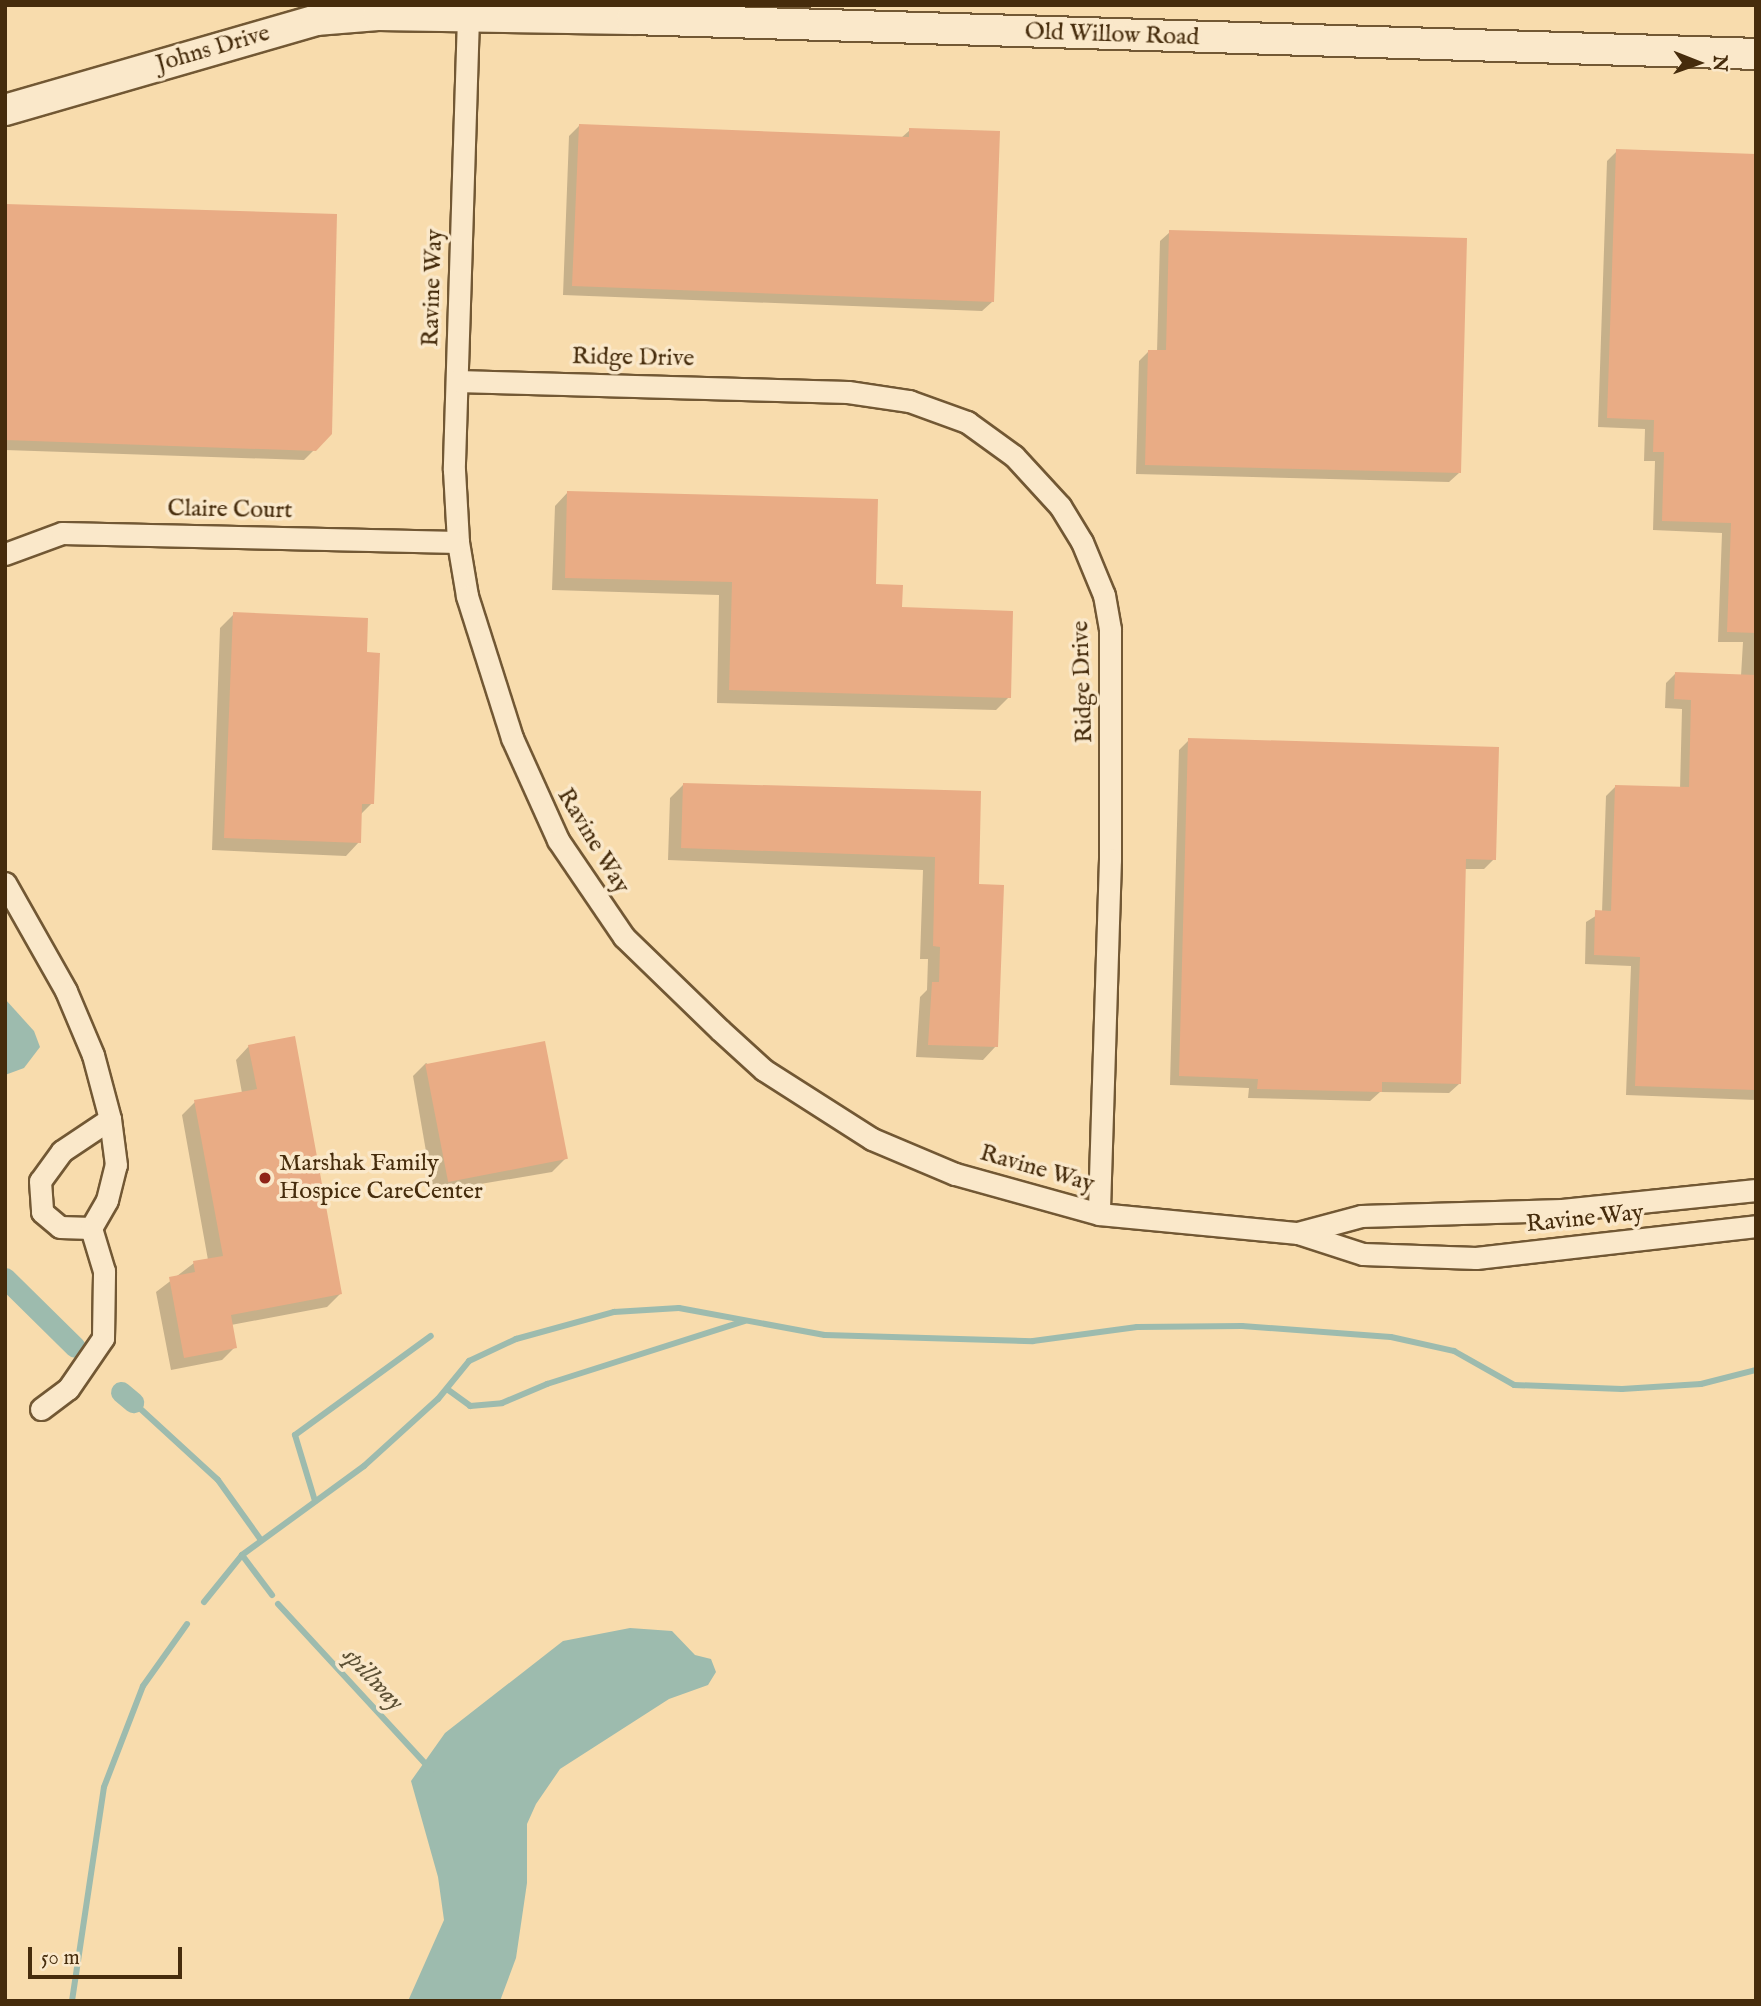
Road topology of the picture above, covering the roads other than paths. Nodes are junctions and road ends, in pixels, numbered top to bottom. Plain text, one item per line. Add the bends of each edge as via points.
1 (468, 17) junction
2 (1756, 54) edge
3 (5, 110) edge
4 (457, 381) junction
5 (458, 542) junction
6 (5, 554) edge
7 (5, 883) edge
8 (110, 1119) junction
9 (1756, 1190) edge
10 (1099, 1214) junction
11 (1756, 1226) edge
12 (92, 1228) junction
13 (1298, 1233) junction
14 (41, 1409) dead end

1 - 2 street, Old Willow Road
1 - 3 street, Johns Drive via 316,20
1 - 4 street, Ravine Way
4 - 5 street, Ravine Way
4 - 10 street, Ridge Drive via 848,392 909,401 967,422 1014,456 1060,506 1083,542 1104,595 1110,629 1110,859
5 - 6 street, Claire Court via 62,533
5 - 10 street, Ravine Way via 478,638 536,797 569,858 625,937 764,1070 872,1139 955,1174
7 - 8 street via 66,991 93,1055
8 - 12 street via 117,1166
8 - 12 street via 62,1151 40,1181 42,1212 60,1227
9 - 13 street, Ravine Way via 1562,1210 1361,1216
10 - 13 street, Ravine Way
11 - 13 street, Ravine Way via 1476,1258 1363,1254
12 - 14 street via 104,1271 103,1338 68,1389

